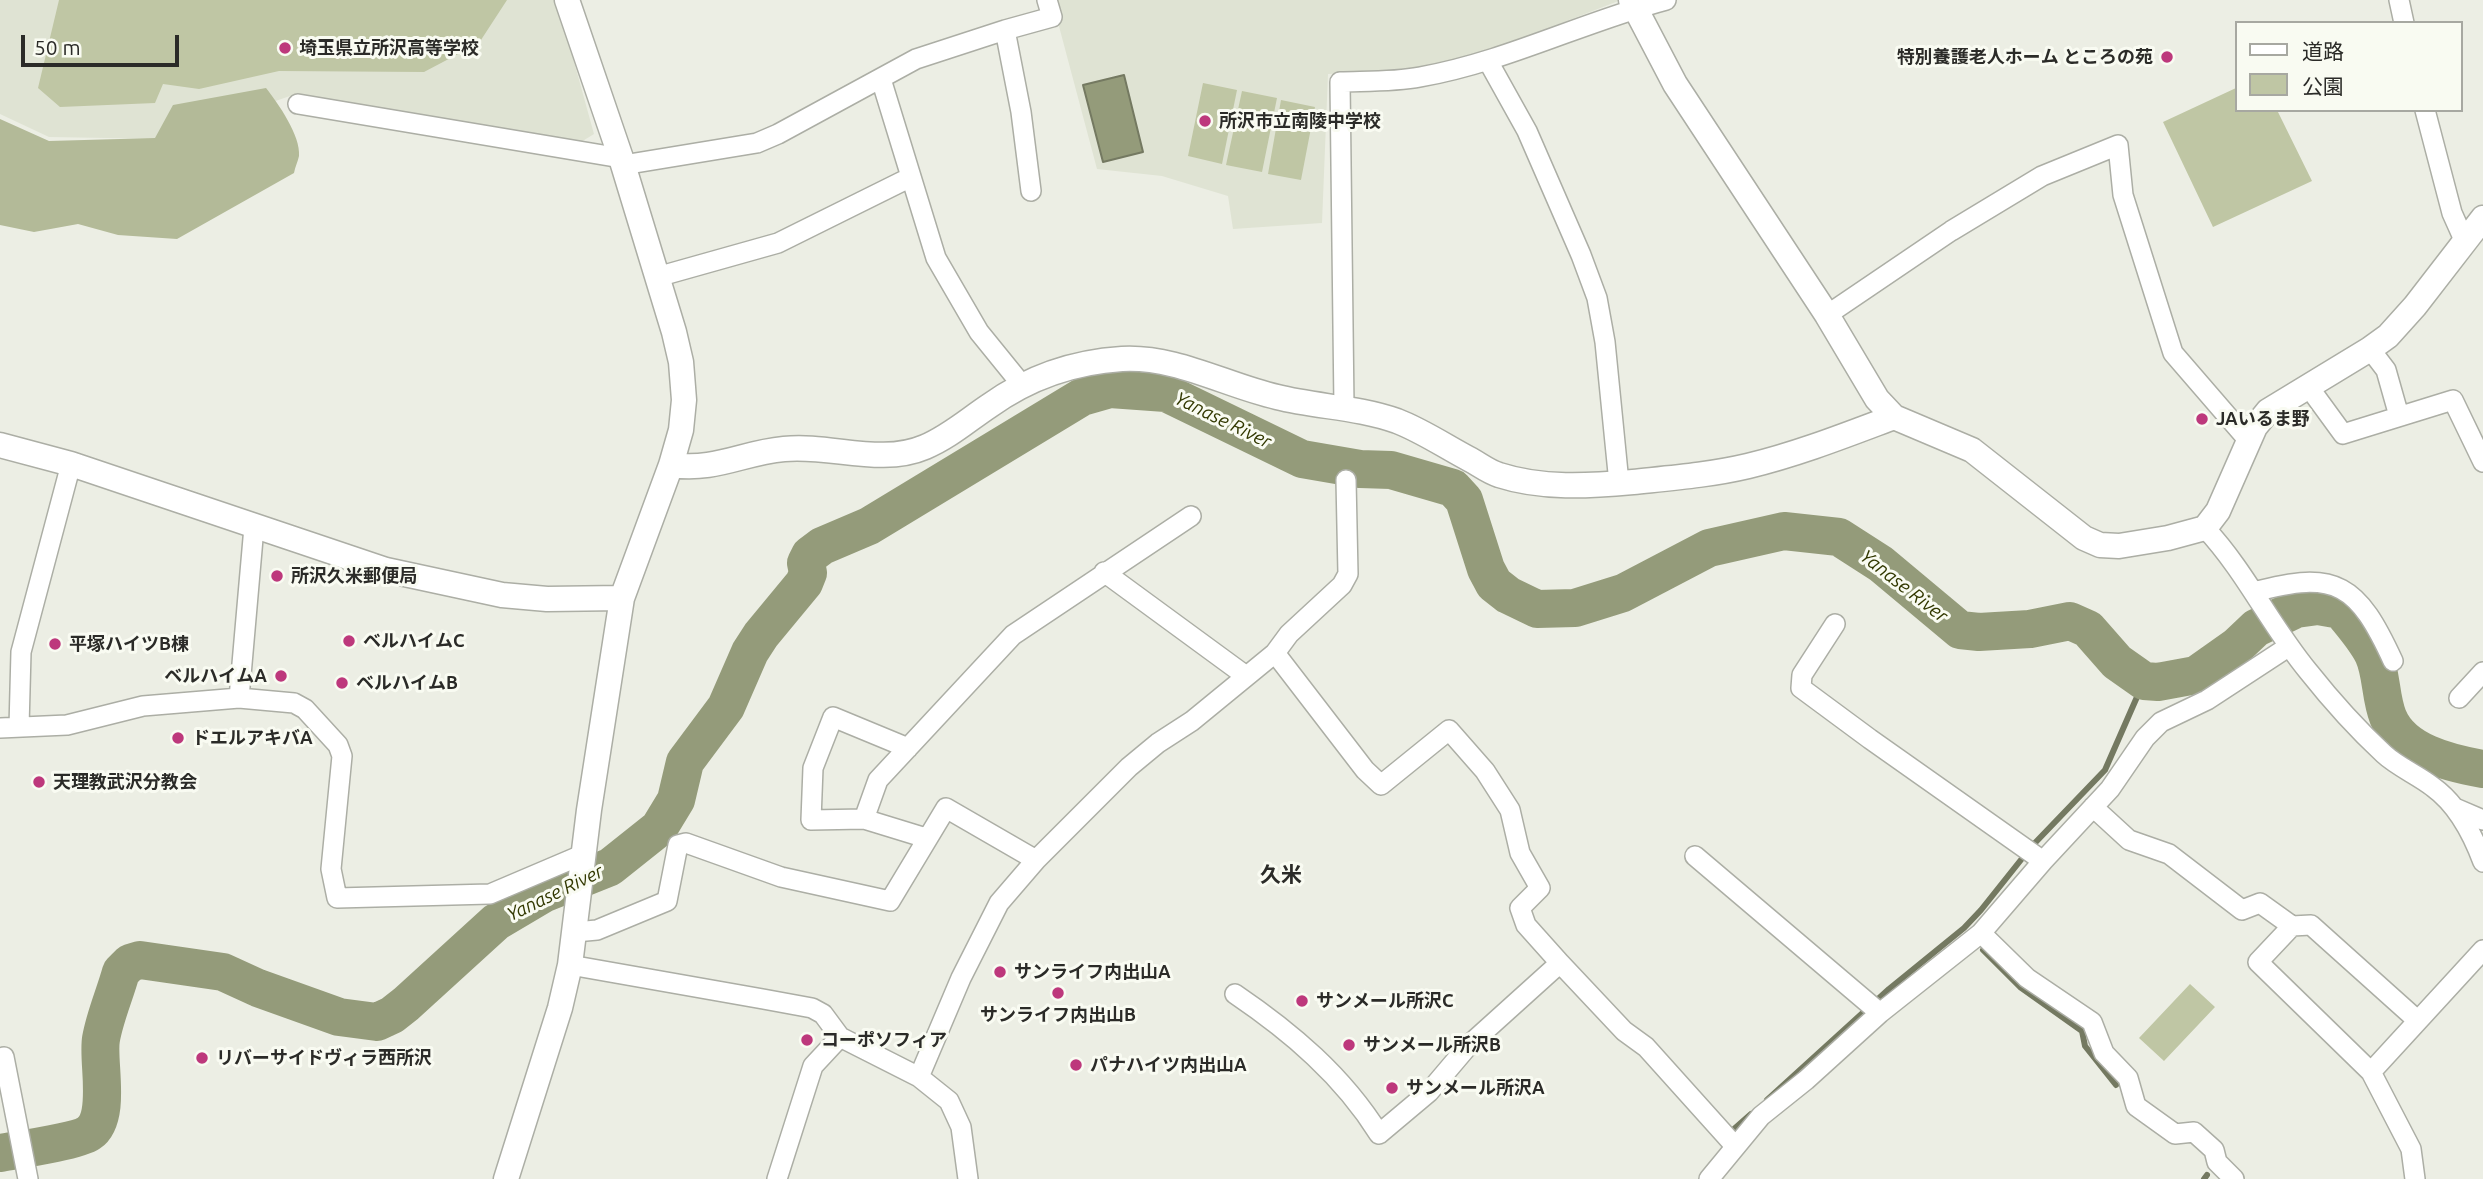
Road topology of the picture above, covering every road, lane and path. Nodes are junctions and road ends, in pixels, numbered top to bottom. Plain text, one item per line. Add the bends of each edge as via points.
1 (567, 0) edge
2 (1047, 0) edge
3 (1666, 0) edge
4 (2399, 0) edge
5 (1633, 4) edge
6 (2404, 21) edge
7 (1005, 30) junction
8 (1488, 61) junction
9 (881, 79) junction
10 (298, 104) dead end
11 (2426, 112) edge
12 (622, 161) junction
13 (911, 177) junction
14 (1031, 191) dead end
15 (2476, 231) edge
16 (657, 277) junction
17 (1827, 315) junction
18 (2370, 349) junction
19 (1022, 385) junction
20 (2308, 386) junction
21 (1344, 407) junction
22 (2399, 416) junction
23 (1894, 417) junction
24 (2249, 441) junction
25 (0, 445) edge
26 (2483, 462) edge
27 (71, 464) junction
28 (671, 464) junction
29 (1346, 480) dead end
30 (1619, 483) junction
31 (1191, 516) dead end
32 (254, 527) junction
33 (2205, 528) junction
34 (1104, 572) junction
35 (2254, 592) junction
36 (622, 598) junction
37 (1835, 624) dead end
38 (2288, 646) junction
39 (1275, 653) junction
40 (2393, 661) dead end
41 (2483, 672) edge
42 (1247, 677) junction
43 (239, 698) junction
44 (2459, 698) dead end
45 (9, 728) edge
46 (908, 748) junction
47 (2093, 807) junction
48 (2455, 808) junction
49 (864, 819) junction
50 (2483, 820) edge
51 (926, 838) junction
52 (2033, 854) junction
53 (1695, 856) dead end
54 (584, 858) junction
55 (1036, 860) junction
56 (2483, 862) edge
57 (2292, 926) junction
58 (575, 932) junction
59 (1980, 933) junction
60 (2483, 950) edge
61 (1560, 963) junction
62 (570, 965) junction
63 (1234, 994) dead end
64 (1880, 1013) junction
65 (2417, 1020) junction
66 (840, 1037) junction
67 (0, 1058) edge
68 (2371, 1072) junction
69 (919, 1077) junction
70 (1735, 1146) junction
71 (28, 1179) edge
72 (506, 1179) edge
73 (777, 1179) edge
74 (968, 1179) edge
75 (1709, 1179) edge
76 (2234, 1179) edge
77 (2415, 1179) edge

1 - 12 street
2 - 7 street via 1052,17
3 - 5 street
4 - 6 street
5 - 8 street
5 - 17 street via 1675,84
7 - 9 street via 916,59
7 - 14 street
8 - 21 street via 1420,78 1339,82
8 - 30 street via 1527,131 1597,298
9 - 12 street via 757,143
9 - 13 street
10 - 12 street
11 - 15 street via 2452,213
12 - 16 street
13 - 16 street via 778,243
13 - 19 street via 936,258 979,332
15 - 18 street via 2415,306
16 - 28 street via 684,380 683,414
17 - 23 street via 1877,399
17 - 24 street via 2042,176 2118,145 2123,195 2173,353
18 - 20 street
18 - 22 street via 2386,370
19 - 21 street via 1079,366 1145,359 1266,395
19 - 28 street via 938,441 909,452 785,449 723,464
20 - 22 street via 2343,434
20 - 24 street via 2267,411
21 - 30 street via 1415,429 1496,474 1540,484
22 - 26 street via 2453,400
23 - 30 street via 1746,467
23 - 33 street via 1972,450 2070,529 2100,545 2119,547
24 - 33 street via 2218,511
25 - 27 street
27 - 32 street
27 - 45 street via 21,652
28 - 36 street
29 - 39 street via 1348,574
31 - 34 street
32 - 36 street via 386,570 502,595
32 - 43 street
33 - 35 street
34 - 42 street
34 - 46 street via 1013,635
35 - 38 street
35 - 40 street via 2279,585 2323,582 2338,586 2358,601
36 - 54 street
37 - 52 street via 1802,675 1801,688
38 - 47 street via 2207,700 2161,722
38 - 48 street via 2386,756 2436,789
39 - 42 street
39 - 61 street via 1381,785 1449,730 1485,771 1510,810 1520,853 1540,888 1520,908 1526,925
41 - 44 street
42 - 55 street via 1129,767
43 - 45 street via 143,706 66,725
43 - 54 street via 305,709 338,746 342,756 331,869 337,898 490,894
46 - 49 street via 878,780
46 - 49 street via 833,717 813,768 811,820
47 - 52 street
47 - 57 street via 2129,840 2169,854 2242,910 2260,903
48 - 50 street
48 - 56 street
49 - 51 street
51 - 55 street via 946,808
51 - 58 street via 890,901 781,877 678,845 667,901 597,930
52 - 59 street
53 - 64 street
54 - 58 street
55 - 69 street via 989,921
57 - 65 street via 2311,925
57 - 68 street via 2258,962
58 - 62 street
59 - 64 street
59 - 76 street via 2027,978 2092,1023 2104,1053 2128,1078 2136,1106 2175,1134 2194,1132 2214,1150 2217,1163
60 - 65 street
61 - 63 street via 1468,1046 1429,1092 1379,1134 1331,1070
61 - 70 street via 1646,1047
62 - 66 street via 812,1008 824,1014
62 - 72 street via 561,1008
64 - 70 street via 1762,1116
65 - 68 street
66 - 69 street
66 - 73 street via 813,1066
67 - 71 street via 4,1057
68 - 77 street via 2412,1149
69 - 74 street via 949,1101 956,1113
70 - 75 street

